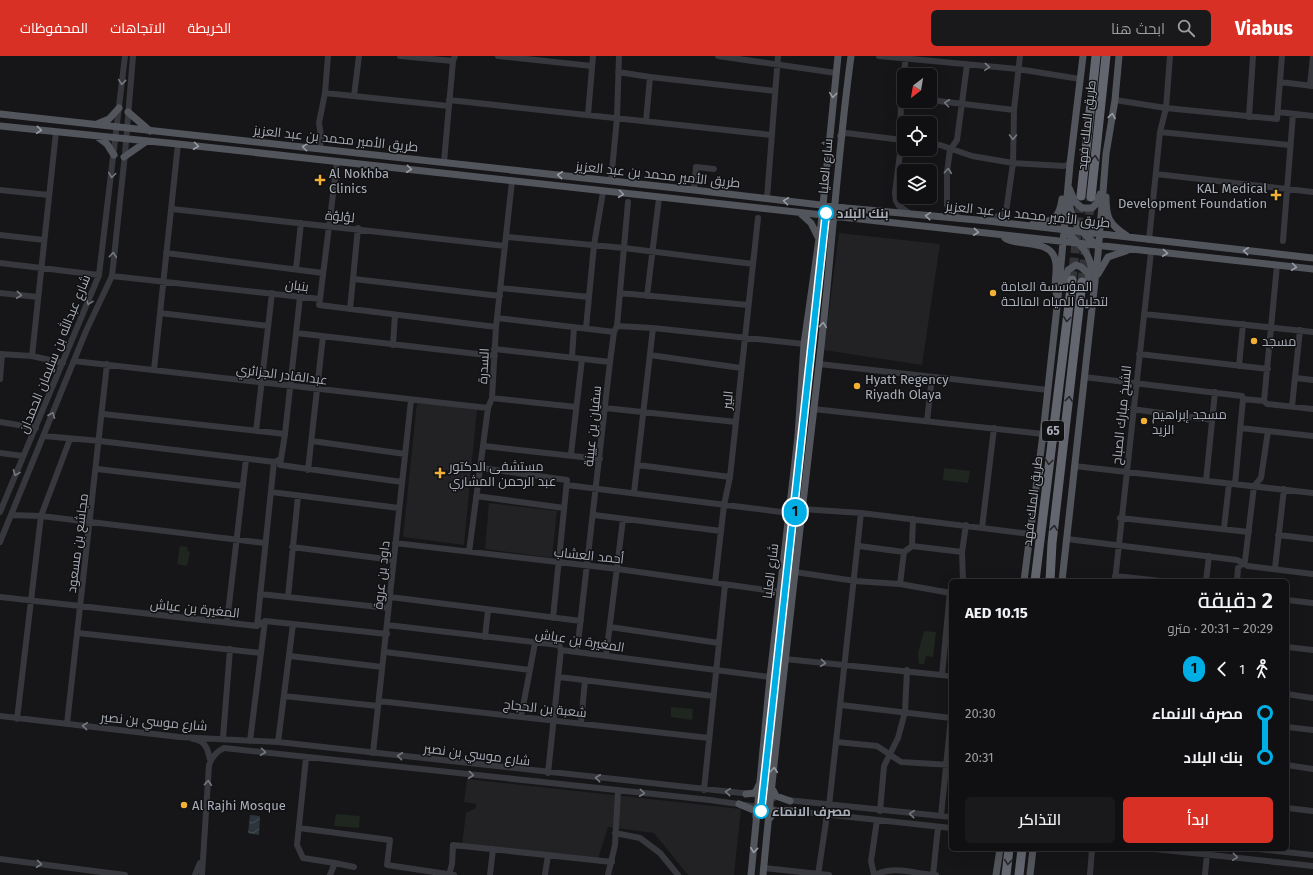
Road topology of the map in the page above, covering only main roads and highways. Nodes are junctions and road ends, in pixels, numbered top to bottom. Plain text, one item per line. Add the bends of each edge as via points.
1 (838, 56) edge
2 (851, 56) edge
3 (1083, 56) edge
4 (1096, 56) edge
5 (1106, 56) edge
6 (1119, 56) edge
7 (119, 108) road end
8 (128, 112) road end
9 (0, 114) edge
10 (96, 125) junction
11 (0, 126) edge
12 (150, 131) junction
13 (96, 136) junction
14 (148, 142) junction
15 (361, 154) junction
16 (1106, 154) junction
17 (114, 155) road end
18 (124, 157) road end
19 (337, 162) junction
20 (1070, 164) junction
21 (576, 177) junction
22 (551, 185) junction
23 (1068, 186) junction
24 (823, 193) junction
25 (1081, 196) tunnel mouth
26 (834, 197) junction
27 (1091, 197) tunnel mouth
28 (811, 204) junction
29 (822, 205) junction
30 (834, 206) junction
31 (846, 208) junction
32 (801, 214) junction
33 (810, 214) junction
34 (821, 215) junction
35 (837, 217) junction
36 (851, 219) junction
37 (821, 224) junction
38 (1023, 225) junction
39 (1064, 230) junction
40 (1081, 232) junction
41 (832, 233) junction
42 (1099, 234) junction
43 (1001, 235) junction
44 (1129, 237) junction
45 (819, 240) junction
46 (1063, 242) junction
47 (1079, 244) junction
48 (1098, 246) junction
49 (1137, 250) junction
50 (1313, 258) edge
51 (1313, 269) edge
52 (1072, 280) tunnel mouth
53 (1082, 282) tunnel mouth
54 (1058, 298) junction
55 (1090, 319) junction
56 (1055, 327) junction
57 (798, 436) junction
58 (809, 439) junction
59 (794, 466) junction
60 (805, 468) junction
61 (1052, 556) junction
62 (1024, 579) edge
63 (1036, 579) edge
64 (1050, 579) edge
65 (1055, 579) edge
66 (1062, 579) edge
67 (760, 779) junction
68 (773, 784) junction
69 (747, 794) road end
70 (790, 801) road end
71 (740, 804) road end
72 (791, 811) road end
73 (758, 818) junction
74 (768, 824) junction
75 (757, 828) junction
76 (999, 851) edge
77 (1009, 851) edge
78 (1022, 851) edge
79 (1033, 851) edge
80 (763, 871) edge
81 (752, 875) edge
82 (996, 875) edge
83 (1006, 875) edge
84 (1019, 875) edge
85 (1030, 875) edge

1 -> 24 main road, شارع العليا
2 - 26 main road, شارع العليا
3 - 20 main road
4 - 25 highway, طريق الملك فهد
27 -> 5 highway, طريق الملك فهد
16 -> 6 main road
7 - 10 main road via 109,119
8 - 12 main road
9 - 10 main road, طريق الأمير محمد بن عبد العزيز
10 - 12 main road, طريق الأمير محمد بن عبد العزيز via 127,126
11 -> 13 main road, طريق الأمير محمد بن عبد العزيز
15 -> 12 main road, طريق الأمير محمد بن عبد العزيز
13 - 14 main road, طريق الأمير محمد بن عبد العزيز
13 - 17 main road via 107,144
14 - 18 main road
14 -> 19 main road, طريق الأمير محمد بن عبد العزيز
15 - 19 main road via 330,156 330,159
21 -> 15 main road, طريق الأمير محمد بن عبد العزيز
16 - 23 main road via 1101,169 1100,193 1092,208 1086,209 1077,205
16 - 42 main road
16 - 44 main road via 1108,217 1110,222
19 -> 22 main road, طريق الأمير محمد بن عبد العزيز
20 - 23 main road
20 - 38 main road via 1060,214 1046,222
21 - 22 main road via 574,183
28 -> 21 main road, طريق الأمير محمد بن عبد العزيز
22 -> 32 main road, طريق الأمير محمد بن عبد العزيز
23 - 39 main road
23 - 40 main road via 1074,221
24 - 26 main road via 827,203 832,203
24 - 28 main road via 820,200
24 - 29 main road, شارع العليا
26 - 30 main road, شارع العليا
26 - 31 main road
28 - 29 main road, طريق الأمير محمد بن عبد العزيز
28 - 33 main road via 820,209 817,213
29 - 30 main road, طريق الأمير محمد بن عبد العزيز
29 - 34 main road, شارع العليا
30 - 31 main road, طريق الأمير محمد بن عبد العزيز
30 - 35 main road, شارع العليا
31 - 35 main road via 836,211
38 -> 31 main road, طريق الأمير محمد بن عبد العزيز
32 - 33 main road, طريق الأمير محمد بن عبد العزيز
32 - 45 main road via 811,223
33 - 34 main road, طريق الأمير محمد بن عبد العزيز
34 - 35 main road, طريق الأمير محمد بن عبد العزيز
34 - 37 main road, شارع العليا
35 - 36 main road, طريق الأمير محمد بن عبد العزيز
35 - 41 main road, شارع العليا
36 - 41 main road via 837,222
36 -> 43 main road, طريق الأمير محمد بن عبد العزيز
37 - 41 main road via 823,220 829,220
37 - 45 main road, شارع العليا
38 - 39 main road, طريق الأمير محمد بن عبد العزيز
39 - 40 main road, طريق الأمير محمد بن عبد العزيز
39 - 46 main road
39 - 47 main road
40 - 42 main road, طريق الأمير محمد بن عبد العزيز
40 - 48 main road
58 -> 41 main road, شارع العليا
42 - 44 main road, طريق الأمير محمد بن عبد العزيز
42 - 48 main road
43 - 46 main road, طريق الأمير محمد بن عبد العزيز
43 - 54 main road via 1015,242 1043,246 1052,253 1056,265 1054,287
50 -> 44 main road, طريق الأمير محمد بن عبد العزيز
45 - 57 main road, شارع العليا via 804,344
46 - 47 main road, طريق الأمير محمد بن عبد العزيز
46 - 54 main road
47 - 48 main road, طريق الأمير محمد بن عبد العزيز
47 - 55 main road via 1087,252 1092,264
48 - 49 main road, طريق الأمير محمد بن عبد العزيز
48 - 55 main road
49 -> 51 main road, طريق الأمير محمد بن عبد العزيز
49 - 55 main road via 1108,257 1100,267
52 -> 63 highway, طريق الملك فهد / 65
61 -> 53 highway, طريق الملك فهد / 65
54 - 56 main road
55 - 56 main road via 1090,279 1085,269 1076,265 1069,268 1065,275
55 - 66 main road
56 - 62 main road
57 - 58 main road via 800,441 806,443
57 - 59 main road, شارع العليا
58 - 60 main road, شارع العليا
59 - 60 main road via 796,459 800,457 804,460
59 - 67 main road, شارع العليا
68 -> 60 main road, شارع العليا
61 - 64 highway, طريق الملك فهد / 65
61 - 65 highway
67 - 69 main road via 757,791
67 - 73 main road, شارع العليا
68 - 70 main road via 776,796
68 - 74 main road, شارع العليا
71 - 75 main road via 756,811
72 - 74 main road via 775,811
73 - 74 main road via 761,810 767,810
73 - 75 main road, شارع العليا
74 - 80 main road, شارع العليا
75 -> 81 main road, شارع العليا
76 - 82 main road
77 -> 83 highway
78 - 84 highway
79 - 85 main road

